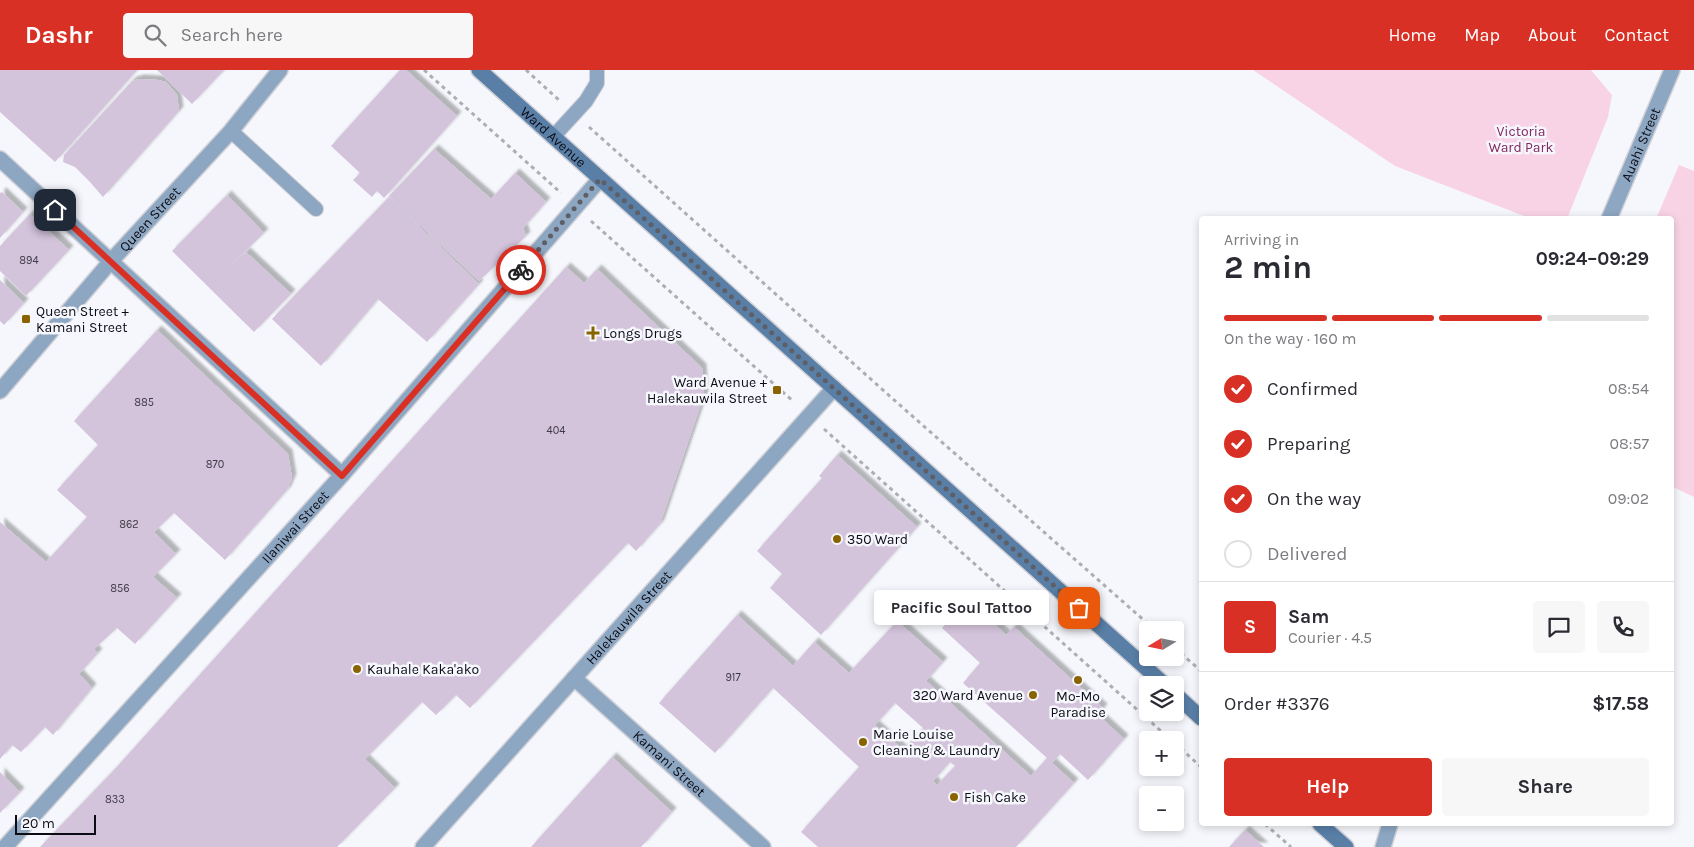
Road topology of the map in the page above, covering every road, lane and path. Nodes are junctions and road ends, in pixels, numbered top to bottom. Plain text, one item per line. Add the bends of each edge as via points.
1 (280, 70) edge
2 (478, 70) edge
3 (526, 70) edge
4 (597, 70) edge
5 (1672, 70) edge
6 (575, 114) junction
7 (231, 131) junction
8 (553, 137) junction
9 (0, 159) edge
10 (600, 179) junction
11 (316, 209) dead end
12 (1610, 216) edge
13 (110, 261) junction
14 (834, 388) junction
15 (0, 391) edge
16 (342, 476) junction
17 (1144, 621) edge
18 (1184, 656) edge
19 (1199, 669) edge
20 (1155, 676) edge
21 (574, 678) junction
22 (1184, 702) edge
23 (1199, 716) edge
24 (1184, 751) edge
25 (1199, 765) edge
26 (1267, 826) edge
27 (1322, 826) edge
28 (1389, 826) edge
29 (5, 847) edge
30 (423, 847) edge
31 (763, 847) edge
32 (1291, 847) edge
33 (1346, 847) edge
34 (1382, 847) edge

1 - 7 street, Queen Street
2 - 8 main road, Ward Avenue
3 - 6 path
4 - 6 lane via 597,82
5 - 12 street, Auahi Street
6 - 8 lane
6 - 17 path
7 - 11 lane
7 - 13 street, Queen Street
8 - 10 main road, Ward Avenue
9 - 13 street
10 - 14 main road, Ward Avenue
10 - 16 street, Ilaniwai Street
13 - 15 street, Queen Street
13 - 16 street
14 - 20 main road, Ward Avenue
14 - 21 street, Halekauwila Street
16 - 29 street, Ilaniwai Street
18 - 19 path
21 - 30 street, Halekauwila Street
21 - 31 street, Kamani Street
22 - 23 main road
24 - 25 path
26 - 32 path
27 - 33 main road
28 - 34 street

